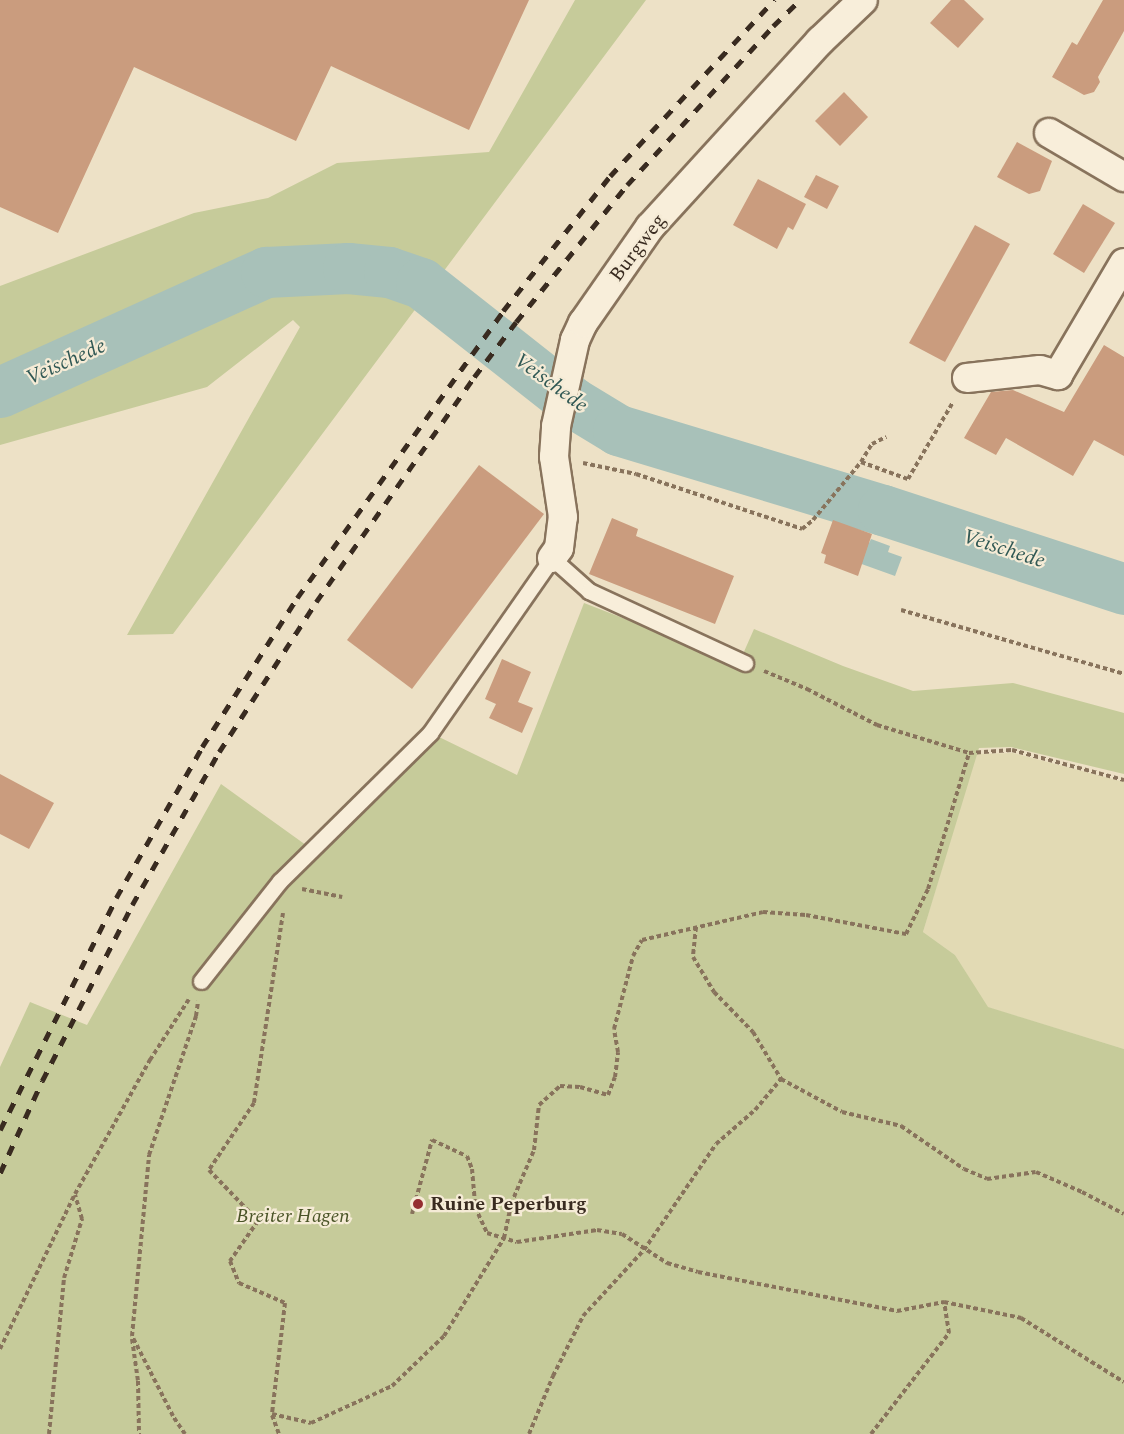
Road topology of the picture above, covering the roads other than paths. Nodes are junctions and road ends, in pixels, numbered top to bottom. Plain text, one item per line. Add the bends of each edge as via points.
1 (863, 0) edge
2 (1049, 133) dead end
3 (1124, 177) edge
4 (1124, 263) edge
5 (1116, 293) edge
6 (967, 378) road end
7 (552, 558) junction
8 (745, 663) road end
9 (201, 981) road end

1 - 7 street, Burgweg via 820,41 650,227 583,323 556,426 554,457 563,517 559,548
2 - 3 street
4 - 5 street
5 - 6 street via 1058,375 1040,370
7 - 8 lane via 588,591
7 - 9 lane via 430,733 279,881

